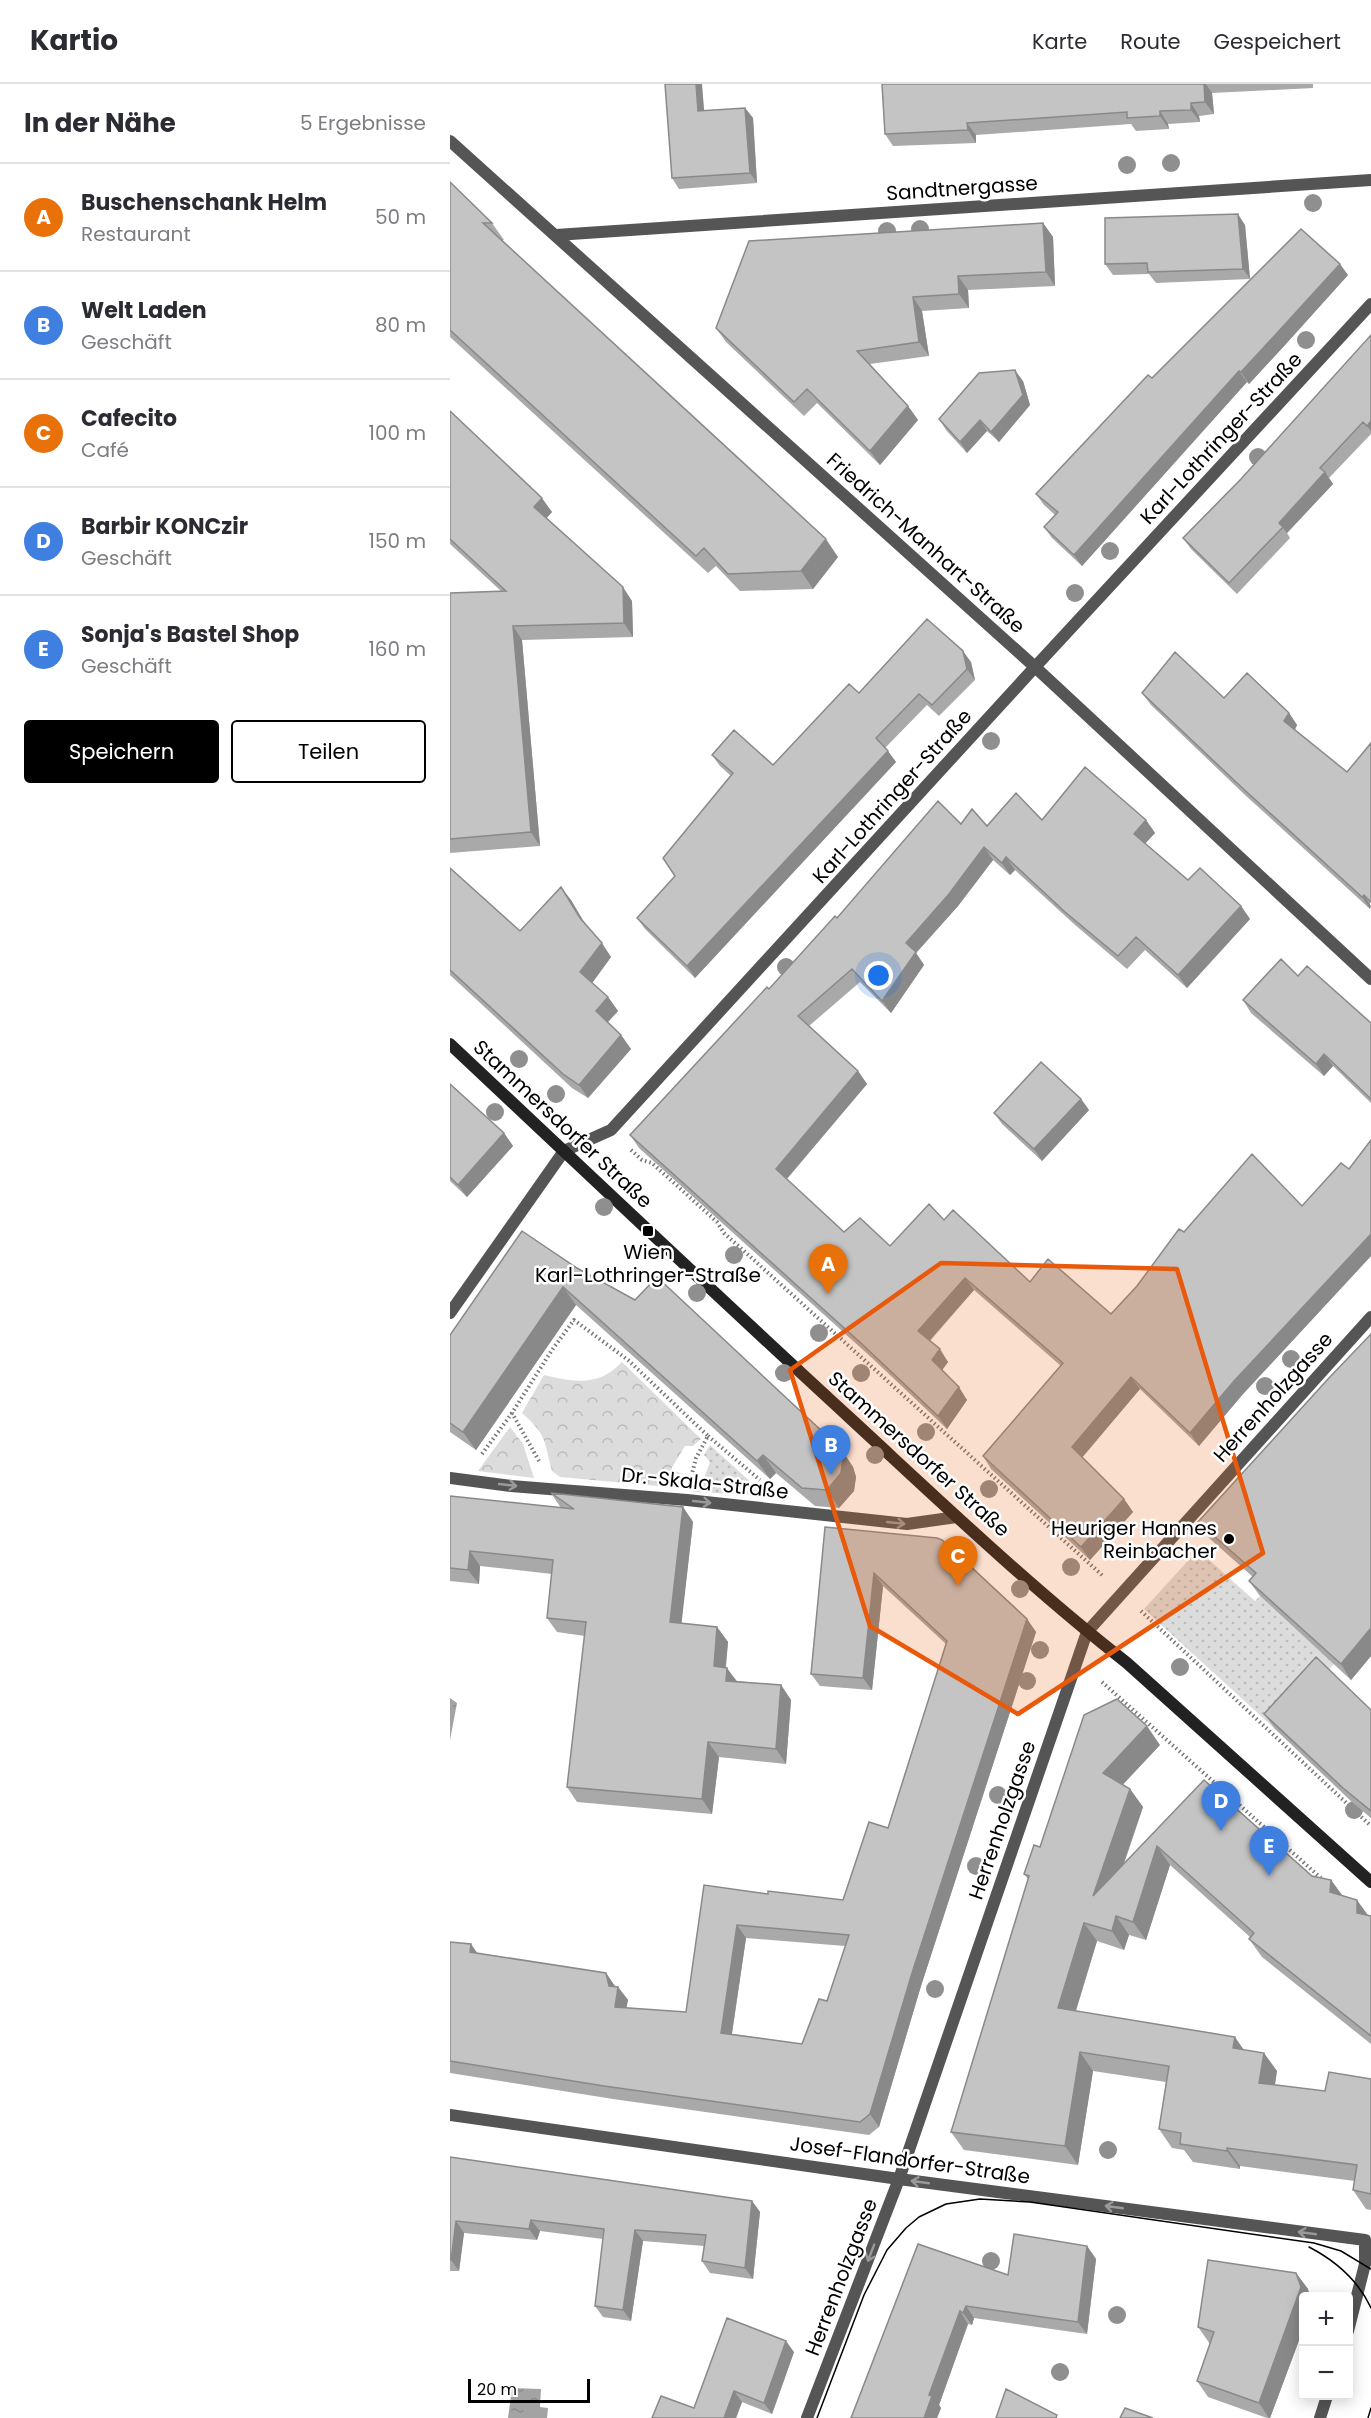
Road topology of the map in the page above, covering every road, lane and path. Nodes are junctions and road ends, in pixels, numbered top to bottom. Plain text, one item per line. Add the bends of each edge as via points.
1 (450, 141) edge
2 (1371, 180) edge
3 (556, 235) junction
4 (1371, 304) edge
5 (1035, 667) junction
6 (1371, 979) edge
7 (450, 1044) edge
8 (611, 1130) junction
9 (564, 1151) junction
10 (450, 1313) edge
11 (1371, 1317) edge
12 (512, 1413) junction
13 (708, 1436) junction
14 (450, 1478) edge
15 (465, 1479) junction
16 (546, 1488) junction
17 (687, 1500) junction
18 (792, 1511) junction
19 (957, 1517) junction
20 (1122, 1594) junction
21 (1088, 1632) junction
22 (1371, 1827) edge
23 (1371, 1882) edge
24 (450, 2115) edge
25 (899, 2179) junction
26 (1353, 2311) edge
27 (1326, 2400) edge
28 (807, 2418) edge
29 (1320, 2418) edge

1 - 3 street, Friedrich-Manhart-Straße
2 - 3 street, Sandtnergasse
3 - 5 street, Friedrich-Manhart-Straße
4 - 5 street, Karl-Lothringer-Straße
5 - 6 street, Friedrich-Manhart-Straße
5 - 8 street, Karl-Lothringer-Straße
7 - 9 main road, Stammersdorfer Straße
8 - 9 street, Karl-Lothringer-Straße
8 - 20 path via 717,1222 724,1233
9 - 10 street
9 - 19 main road, Stammersdorfer Straße
11 - 20 street, Herrenholzgasse
12 - 13 path via 574,1320 628,1360
12 - 15 path
12 - 16 path via 538,1457
13 - 17 path via 696,1458
13 - 18 path
14 - 15 street, Dr.-Skala-Straße
15 -> 16 street, Dr.-Skala-Straße
16 - 17 street, Dr.-Skala-Straße
17 -> 18 street, Dr.-Skala-Straße
18 -> 19 street, Dr.-Skala-Straße via 907,1524
19 - 21 main road, Stammersdorfer Straße
20 - 21 street, Herrenholzgasse
20 - 22 path
21 - 23 main road, Stammersdorfer Straße
21 - 25 street, Herrenholzgasse
24 - 25 street, Josef-Flandorfer-Straße
26 -> 25 street, Josef-Flandorfer-Straße via 1365,2264 1365,2240
25 -> 28 street, Herrenholzgasse
27 - 29 street

